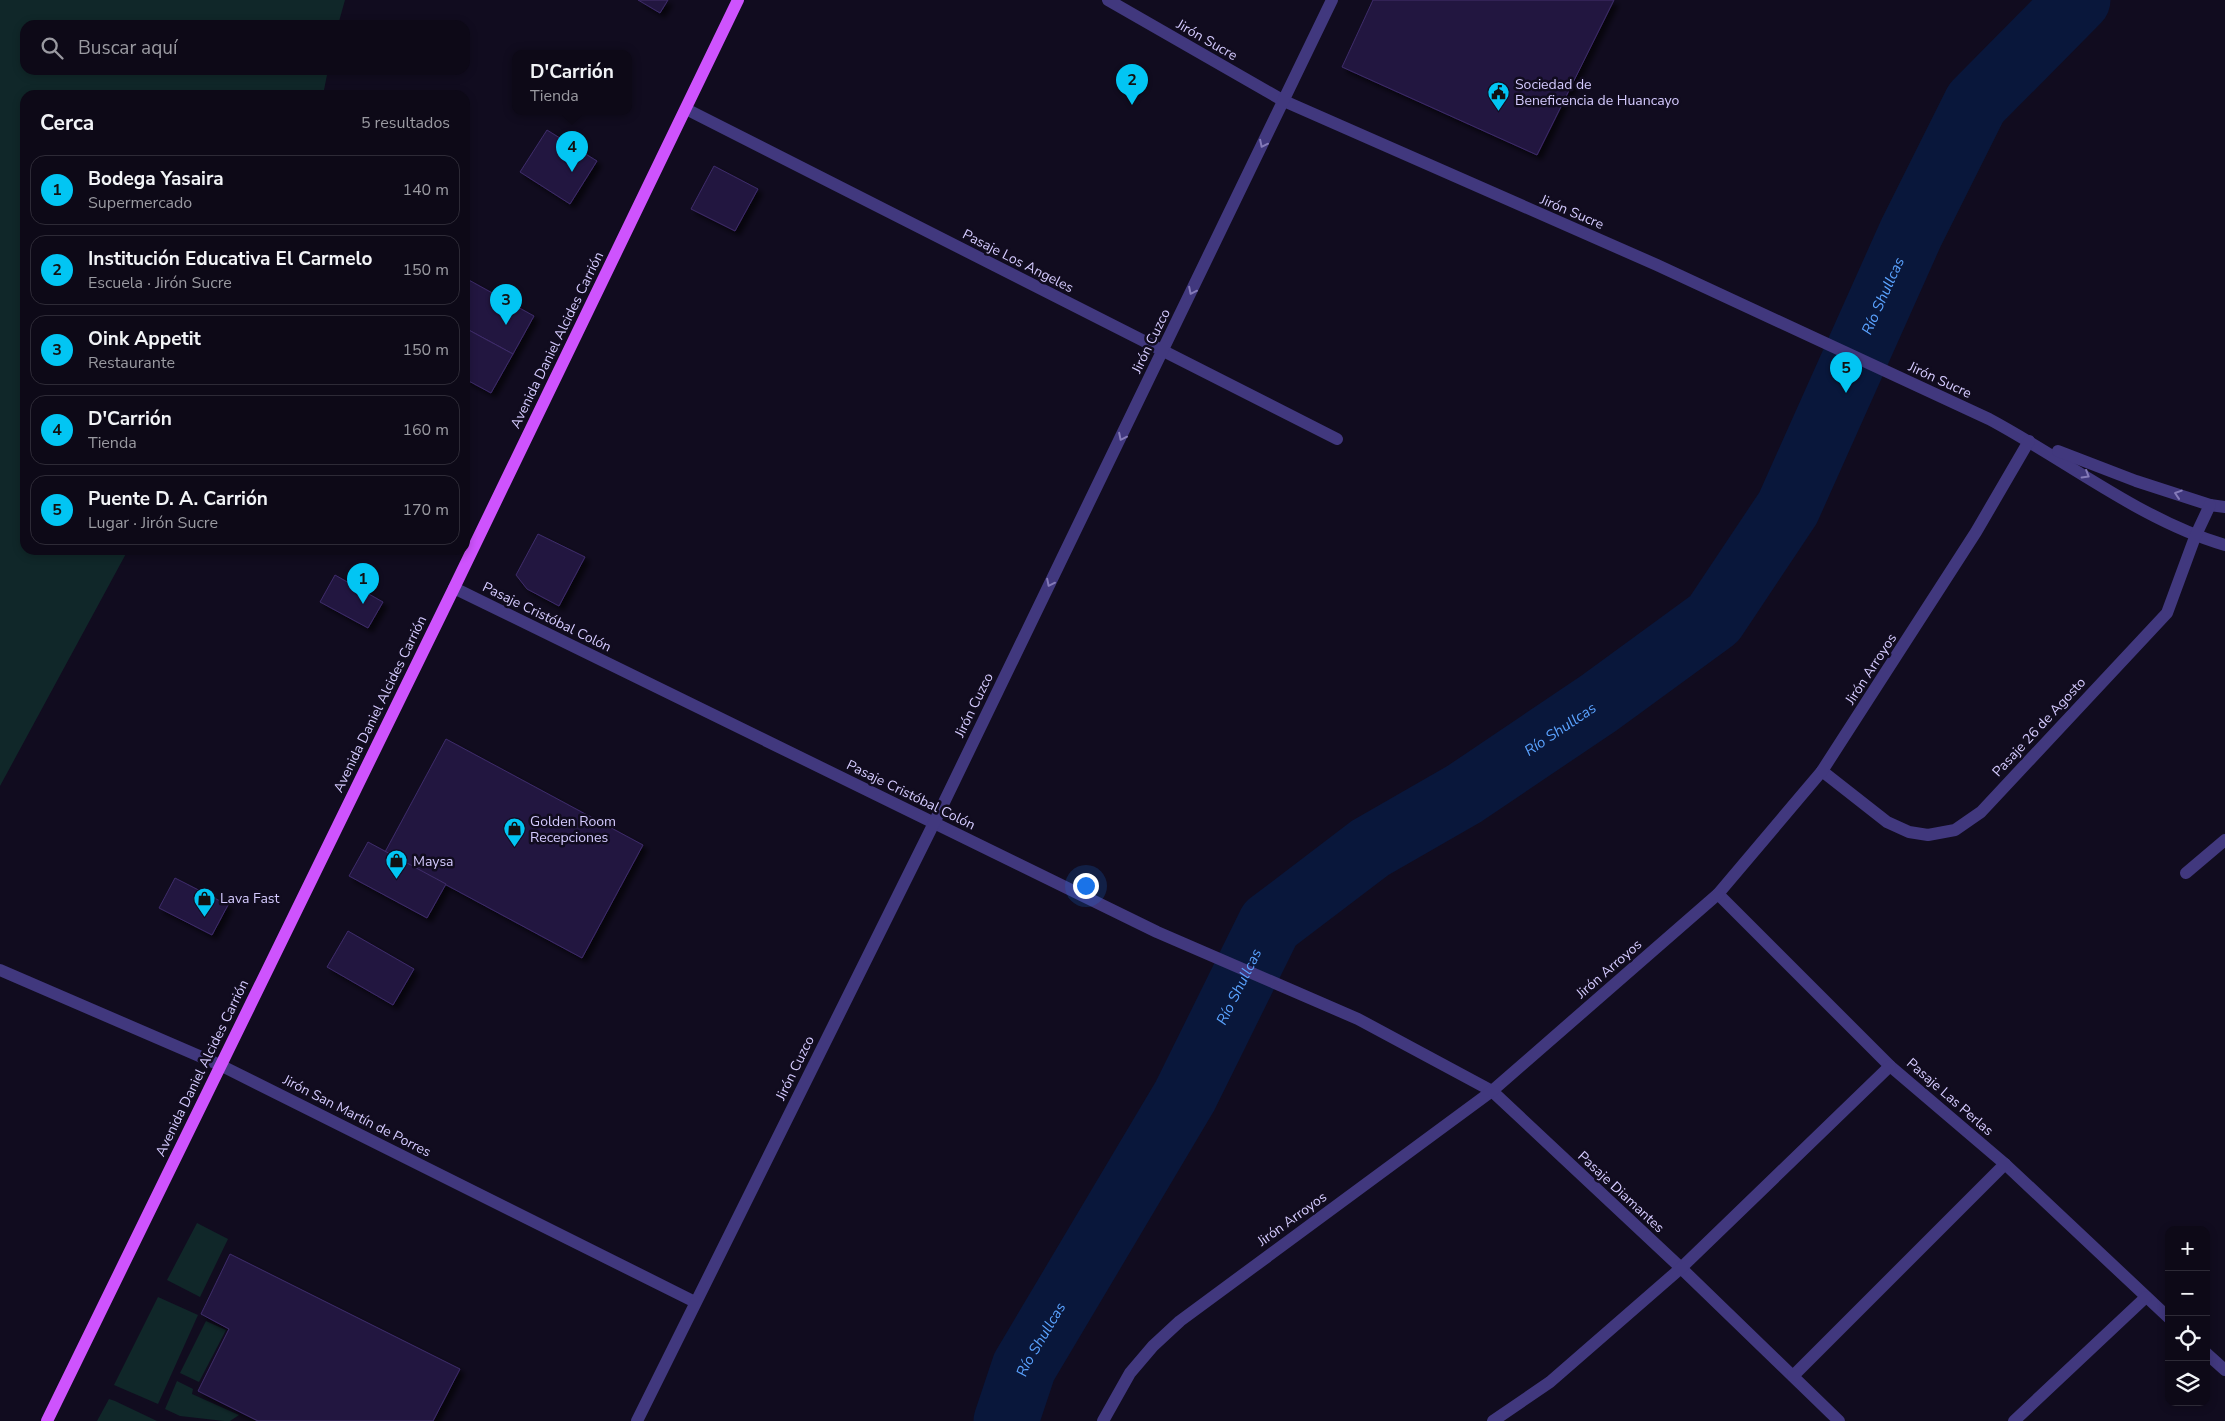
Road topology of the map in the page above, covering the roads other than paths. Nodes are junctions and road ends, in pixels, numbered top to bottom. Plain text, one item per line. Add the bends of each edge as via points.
1 (738, 0) edge
2 (1108, 0) edge
3 (1332, 0) edge
4 (1284, 100) junction
5 (686, 109) junction
6 (1164, 351) junction
7 (1337, 439) dead end
8 (2030, 440) junction
9 (2210, 505) junction
10 (2225, 507) edge
11 (2195, 536) junction
12 (2225, 545) edge
13 (470, 555) edge
14 (470, 555) edge
15 (454, 588) junction
16 (1822, 771) junction
17 (934, 823) junction
18 (2225, 840) edge
19 (2186, 873) dead end
20 (1718, 894) junction
21 (0, 970) edge
22 (1358, 1019) joint
23 (220, 1065) junction
24 (1890, 1066) junction
25 (1492, 1091) junction
26 (2005, 1164) junction
27 (1681, 1268) junction
28 (2146, 1297) junction
29 (695, 1302) junction
30 (2167, 1316) edge
31 (2210, 1357) edge
32 (2225, 1370) edge
33 (1793, 1376) junction
34 (47, 1421) edge
35 (637, 1421) edge
36 (1103, 1421) edge
37 (1493, 1421) edge
38 (1839, 1421) edge
39 (2014, 1421) edge

1 - 5 main road, Avenida Daniel Alcides Carrión
2 - 4 street, Jirón Sucre
3 - 4 street, Jirón Cuzco
4 -> 6 street, Jirón Cuzco
4 - 8 street, Jirón Sucre via 1657,265
5 - 6 street, Pasaje Los Angeles
5 - 14 main road, Avenida Daniel Alcides Carrión
6 - 7 street, Pasaje Los Angeles
6 -> 17 street, Jirón Cuzco
9 -> 8 street, Jirón Sucre
8 -> 11 street, Jirón Sucre via 2146,512
8 - 16 street, Jirón Arroyos via 1976,532
9 - 10 street, Jirón Sucre
9 - 11 street, Pasaje 26 de Agosto
11 - 12 street, Jirón Sucre
11 - 16 street, Pasaje 26 de Agosto via 2167,613 1981,812 1955,830 1928,835 1909,832 1887,822
13 - 15 main road, Avenida Daniel Alcides Carrión
15 - 17 street, Pasaje Cristóbal Colón
15 - 23 main road, Avenida Daniel Alcides Carrión
16 - 20 street, Jirón Arroyos
17 - 22 street, Pasaje Cristóbal Colón via 1157,932
17 - 29 street, Jirón Cuzco
18 - 19 street
20 - 24 street, Pasaje Las Perlas
20 - 25 street, Jirón Arroyos
21 - 23 street, Jirón San Martín de Porres
22 - 25 street, Pasaje Diamantes
23 - 29 street, Jirón San Martín de Porres
23 - 34 main road, Avenida Daniel Alcides Carrión
24 - 26 street, Pasaje Las Perlas
24 - 27 street
25 - 27 street, Pasaje Diamantes
25 - 36 street, Jirón Arroyos via 1180,1321 1130,1373
26 - 28 street, Pasaje Las Perlas
26 - 33 street
27 - 33 street, Pasaje Diamantes
27 - 37 street via 1550,1382
28 - 30 street, Pasaje Las Perlas
28 - 39 street
29 - 35 street, Jirón Cuzco
31 - 32 street
33 - 38 street, Pasaje Diamantes

